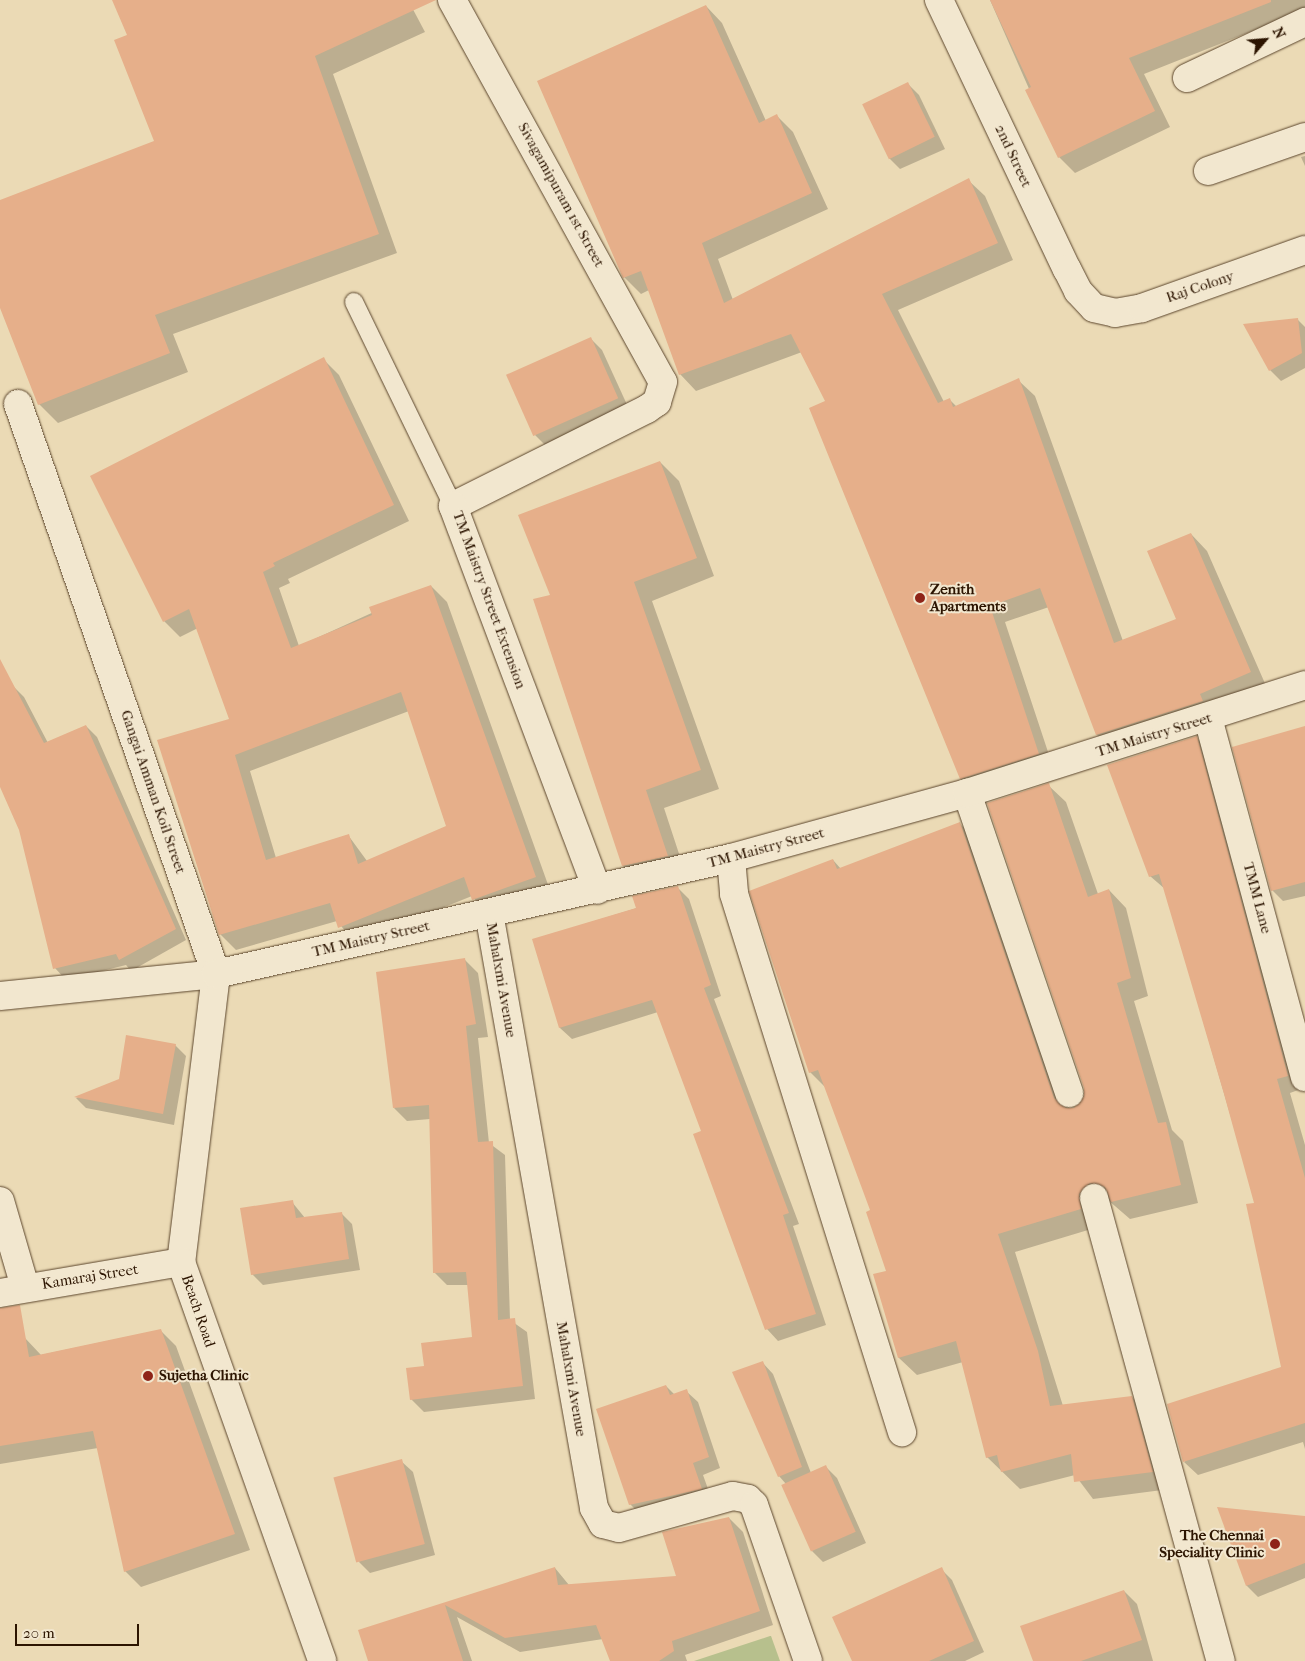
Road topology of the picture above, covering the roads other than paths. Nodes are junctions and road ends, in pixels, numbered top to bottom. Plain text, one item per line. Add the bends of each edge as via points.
1 (452, 0) edge
2 (939, 0) edge
3 (1305, 22) edge
4 (1187, 78) dead end
5 (1305, 137) edge
6 (1208, 171) dead end
7 (1305, 250) edge
8 (354, 302) dead end
9 (1094, 308) joint
10 (663, 392) joint
11 (18, 404) dead end
12 (452, 506) junction
13 (1305, 685) edge
14 (1208, 718) junction
15 (967, 794) junction
16 (731, 858) junction
17 (597, 890) junction
18 (489, 912) junction
19 (216, 974) junction
20 (0, 996) edge
21 (1305, 1078) edge
22 (1069, 1093) dead end
23 (1094, 1198) dead end
24 (0, 1201) edge
25 (181, 1262) junction
26 (12, 1290) edge
27 (902, 1432) dead end
28 (322, 1661) edge
29 (808, 1661) edge
30 (1221, 1661) edge

1 - 10 street, Sivagamipuram 1st Street via 658,371
2 - 9 street, 2nd Street via 1070,276
3 - 4 street
5 - 6 street
7 - 9 street, Raj Colony via 1142,308 1114,313
8 - 12 lane
10 - 12 street, TM Maistry Street Extension via 647,409
11 - 19 street, Gangai Amman Koil Street
12 - 17 street, TM Maistry Street Extension
13 - 14 street, TM Maistry Street
14 - 15 street, TM Maistry Street
14 - 21 street, TMM Lane
15 - 16 street, TM Maistry Street
15 - 22 street
16 - 17 street, TM Maistry Street
16 - 27 street via 734,894
17 - 18 street, TM Maistry Street
18 - 19 street, TM Maistry Street
18 - 29 street, Mahalxmi Avenue via 594,1508 604,1524 619,1528 733,1496 748,1499 754,1505
19 - 20 street
19 - 25 street, Beach Road
23 - 30 street via 1173,1496
24 - 26 street
25 - 26 street, Kamaraj Street
25 - 28 street, Beach Road

